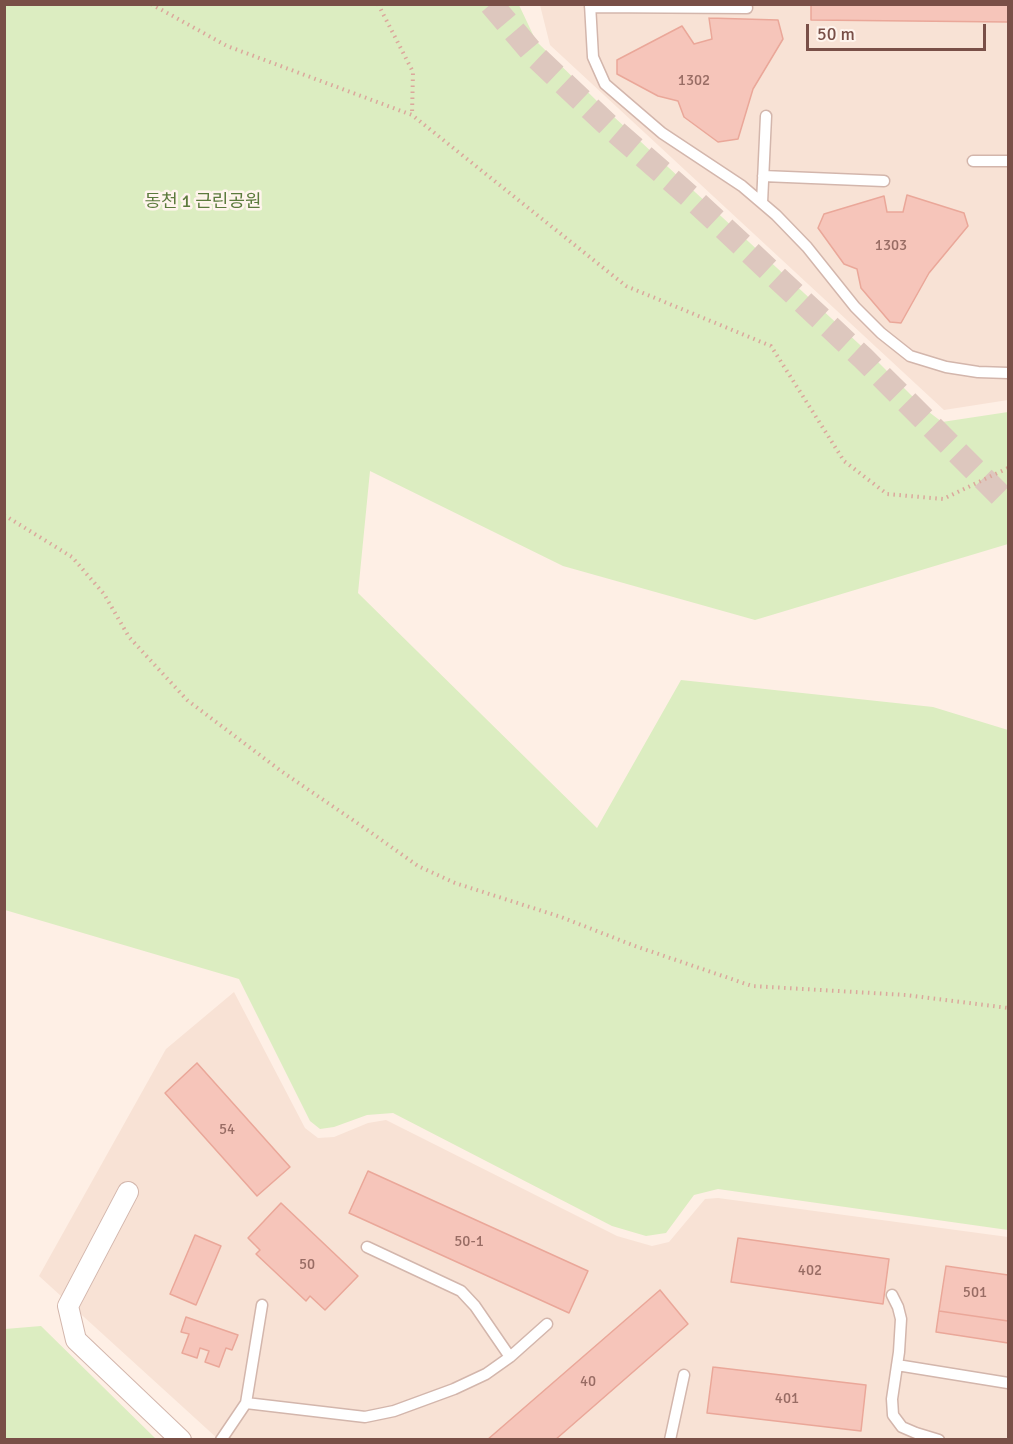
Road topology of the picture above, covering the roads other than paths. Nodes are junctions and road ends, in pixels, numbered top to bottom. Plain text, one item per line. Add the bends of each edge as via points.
1 (590, 6) edge
2 (747, 8) dead end
3 (766, 116) dead end
4 (973, 160) dead end
5 (1008, 160) edge
6 (763, 176) junction
7 (884, 181) dead end
8 (762, 203) junction
9 (1008, 373) edge
10 (128, 1192) dead end
11 (367, 1247) dead end
12 (892, 1295) dead end
13 (262, 1305) dead end
14 (547, 1324) dead end
15 (510, 1358) junction
16 (897, 1365) junction
17 (684, 1376) dead end
18 (1008, 1383) edge
19 (246, 1403) junction
20 (181, 1440) edge
21 (221, 1440) edge
22 (670, 1440) edge
23 (939, 1440) edge

1 - 2 lane
1 - 8 lane via 593,57 605,84 662,133
3 - 6 lane
4 - 5 lane
6 - 7 lane
6 - 8 lane
8 - 9 lane via 807,247 855,307 910,356 945,367
10 - 20 street via 68,1306 76,1340
11 - 15 lane via 461,1291
12 - 16 lane via 901,1319
13 - 19 lane
14 - 15 lane
15 - 19 lane via 454,1389 365,1417
16 - 18 lane
16 - 23 lane via 893,1415 902,1427
17 - 22 lane
19 - 21 lane

